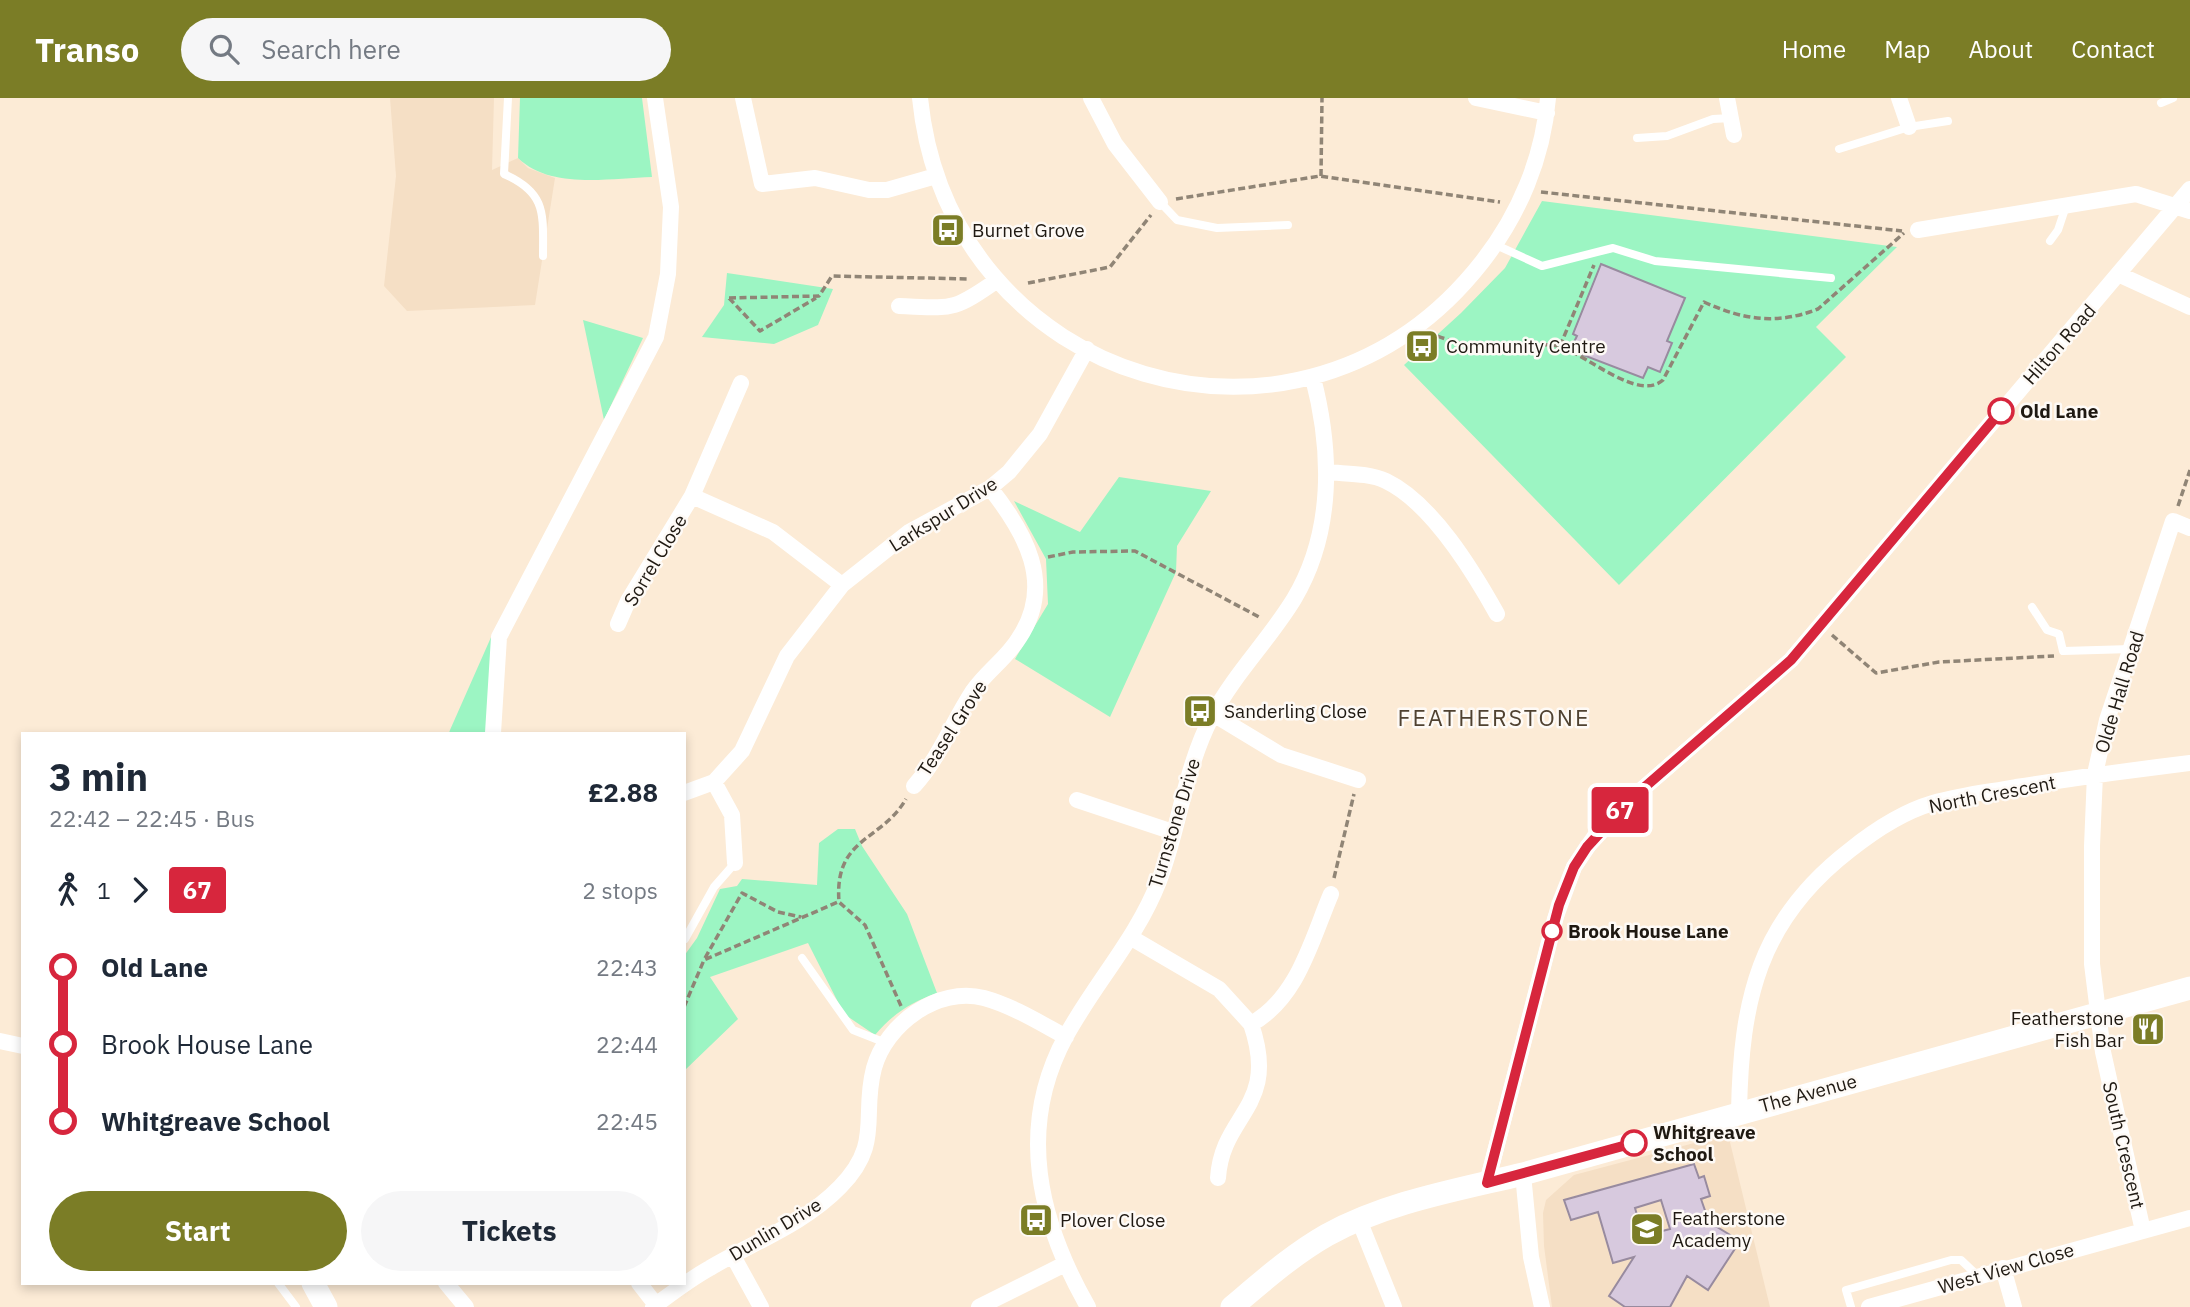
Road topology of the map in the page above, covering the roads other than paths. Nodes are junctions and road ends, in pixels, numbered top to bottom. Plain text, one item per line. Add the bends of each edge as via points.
1 (508, 98) edge
2 (655, 98) edge
3 (743, 98) edge
4 (920, 98) edge
5 (1091, 98) edge
6 (1476, 98) edge
7 (1727, 98) edge
8 (1899, 98) edge
9 (2173, 98) edge
10 (2161, 103) dead end
11 (1548, 105) edge
12 (1731, 118) junction
13 (1948, 121) dead end
14 (1909, 127) junction
15 (1734, 135) dead end
16 (1637, 138) dead end
17 (1839, 149) dead end
18 (936, 176) junction
19 (2190, 189) edge
20 (1160, 202) joint
21 (2066, 206) junction
22 (2182, 209) edge
23 (1288, 225) dead end
24 (1918, 230) dead end
25 (2050, 241) dead end
26 (1496, 245) junction
27 (543, 256) dead end
28 (2118, 274) junction
29 (1831, 278) dead end
30 (996, 281) junction
31 (899, 306) dead end
32 (2190, 307) edge
33 (1087, 349) junction
34 (1313, 378) junction
35 (741, 383) dead end
36 (1327, 472) junction
37 (990, 488) junction
38 (692, 496) junction
39 (2190, 528) edge
40 (842, 585) junction
41 (2032, 607) dead end
42 (1497, 614) dead end
43 (618, 624) dead end
44 (2131, 649) junction
45 (1213, 714) junction
46 (494, 732) edge
47 (2190, 763) edge
48 (2095, 774) junction
49 (1358, 780) road end
50 (714, 782) junction
51 (914, 786) road end
52 (686, 792) edge
53 (1077, 800) dead end
54 (1173, 832) junction
55 (735, 863) joint
56 (1331, 894) road end
57 (686, 937) edge
58 (1130, 937) junction
59 (802, 958) dead end
60 (2190, 988) edge
61 (2098, 1011) junction
62 (1251, 1024) junction
63 (1066, 1037) junction
64 (0, 1041) edge
65 (886, 1043) junction
66 (21, 1046) edge
67 (1739, 1112) junction
68 (1523, 1174) junction
69 (1218, 1178) dead end
70 (1487, 1183) junction
71 (2190, 1218) edge
72 (1353, 1223) junction
73 (2143, 1231) junction
74 (733, 1256) junction
75 (1065, 1265) junction
76 (2003, 1268) junction
77 (1978, 1276) junction
78 (686, 1284) edge
79 (280, 1285) edge
80 (314, 1285) edge
81 (448, 1285) edge
82 (640, 1285) edge
83 (684, 1285) edge
84 (655, 1306) edge
85 (296, 1307) edge
86 (326, 1307) edge
87 (466, 1307) edge
88 (761, 1307) edge
89 (979, 1307) edge
90 (1088, 1307) edge
91 (1232, 1307) edge
92 (1394, 1307) edge
93 (1542, 1307) edge
94 (1851, 1307) edge
95 (1869, 1307) edge
96 (2014, 1307) edge

1 - 27 lane via 504,174 523,182 536,196 543,212
2 - 46 street via 671,207 668,274 656,337 499,637
3 - 18 street via 762,184 815,178 887,190
4 - 18 street
5 - 20 street via 1115,144
6 - 11 street
7 - 12 street
8 - 14 street
9 - 10 lane
11 - 26 street via 1522,198
12 - 15 street
12 - 16 lane via 1713,119 1667,136
13 - 14 lane
14 - 17 lane
18 - 30 street via 974,253
19 - 22 street, Hilton Road
20 - 23 lane via 1177,220 1217,228
21 - 22 street via 2136,194
21 - 24 street
21 - 25 lane
22 - 28 street, Hilton Road
26 - 29 lane via 1542,266 1601,250 1628,251 1655,261
26 - 34 street via 1459,292 1417,327 1371,356
28 - 32 street
28 - 70 street, Hilton Road via 1791,660 1599,830 1574,867 1555,919
30 - 31 street via 961,305
30 - 33 street via 1036,317
33 - 34 street via 1148,375 1201,387
33 - 37 street, Larkspur Drive via 1040,434
34 - 36 street, Turnstone Drive
35 - 38 street, Sorrel Close
36 - 42 street via 1369,476 1401,490 1462,556
36 - 45 street, Turnstone Drive via 1321,527 1308,572
37 - 40 street, Larkspur Drive via 909,532
37 - 51 street, Teasel Grove via 1019,528 1032,561 1034,598 1018,640 975,688 933,765
38 - 40 street, Sorrel Close via 773,533
38 - 43 street, Sorrel Close
39 - 44 street, Olde Hall Road via 2173,521
40 - 50 street, Larkspur Drive via 787,656 742,751
41 - 44 lane via 2047,630 2059,634 2063,652
44 - 48 street, Olde Hall Road
45 - 49 street via 1281,755
45 - 54 street, Turnstone Drive via 1192,761
47 - 48 street, North Crescent
48 - 61 street, Olde Hall Road via 2091,906
48 - 67 street, North Crescent via 1947,800 1904,813 1869,835 1808,887 1781,924 1753,982 1740,1057
50 - 52 street, Larkspur Drive
50 - 55 street via 732,815
53 - 54 street
54 - 58 street, Turnstone Drive via 1159,880
55 - 57 lane via 714,887
56 - 62 street via 1282,1000 1271,1013
58 - 62 street via 1219,989
58 - 63 street, Turnstone Drive
59 - 65 lane via 853,1030
60 - 61 street, The Avenue
61 - 67 street, The Avenue
61 - 73 street, South Crescent
62 - 69 street via 1260,1069 1258,1087 1226,1144
63 - 65 street, Dunlin Drive via 1017,1010 968,996 936,1002 906,1018
63 - 75 street, Turnstone Drive via 1045,1099 1037,1155 1048,1221
64 - 66 street
65 - 74 street, Dunlin Drive via 874,1068 870,1133 855,1170 798,1220
67 - 68 street, The Avenue
68 - 70 street, The Avenue
68 - 93 street via 1531,1257
70 - 72 street, The Avenue via 1426,1197
71 - 73 street, South Crescent
72 - 91 street, The Avenue via 1292,1258
72 - 92 street
73 - 76 street, West View Close
74 - 78 street, Dunlin Drive
74 - 88 street
75 - 89 street
75 - 90 street, Turnstone Drive
76 - 77 street, West View Close
76 - 96 street
77 - 94 lane via 1961,1260 1951,1260 1846,1290
77 - 95 street, West View Close
79 - 85 lane
80 - 86 street
81 - 87 street
82 - 84 street
83 - 84 street, Dunlin Drive

